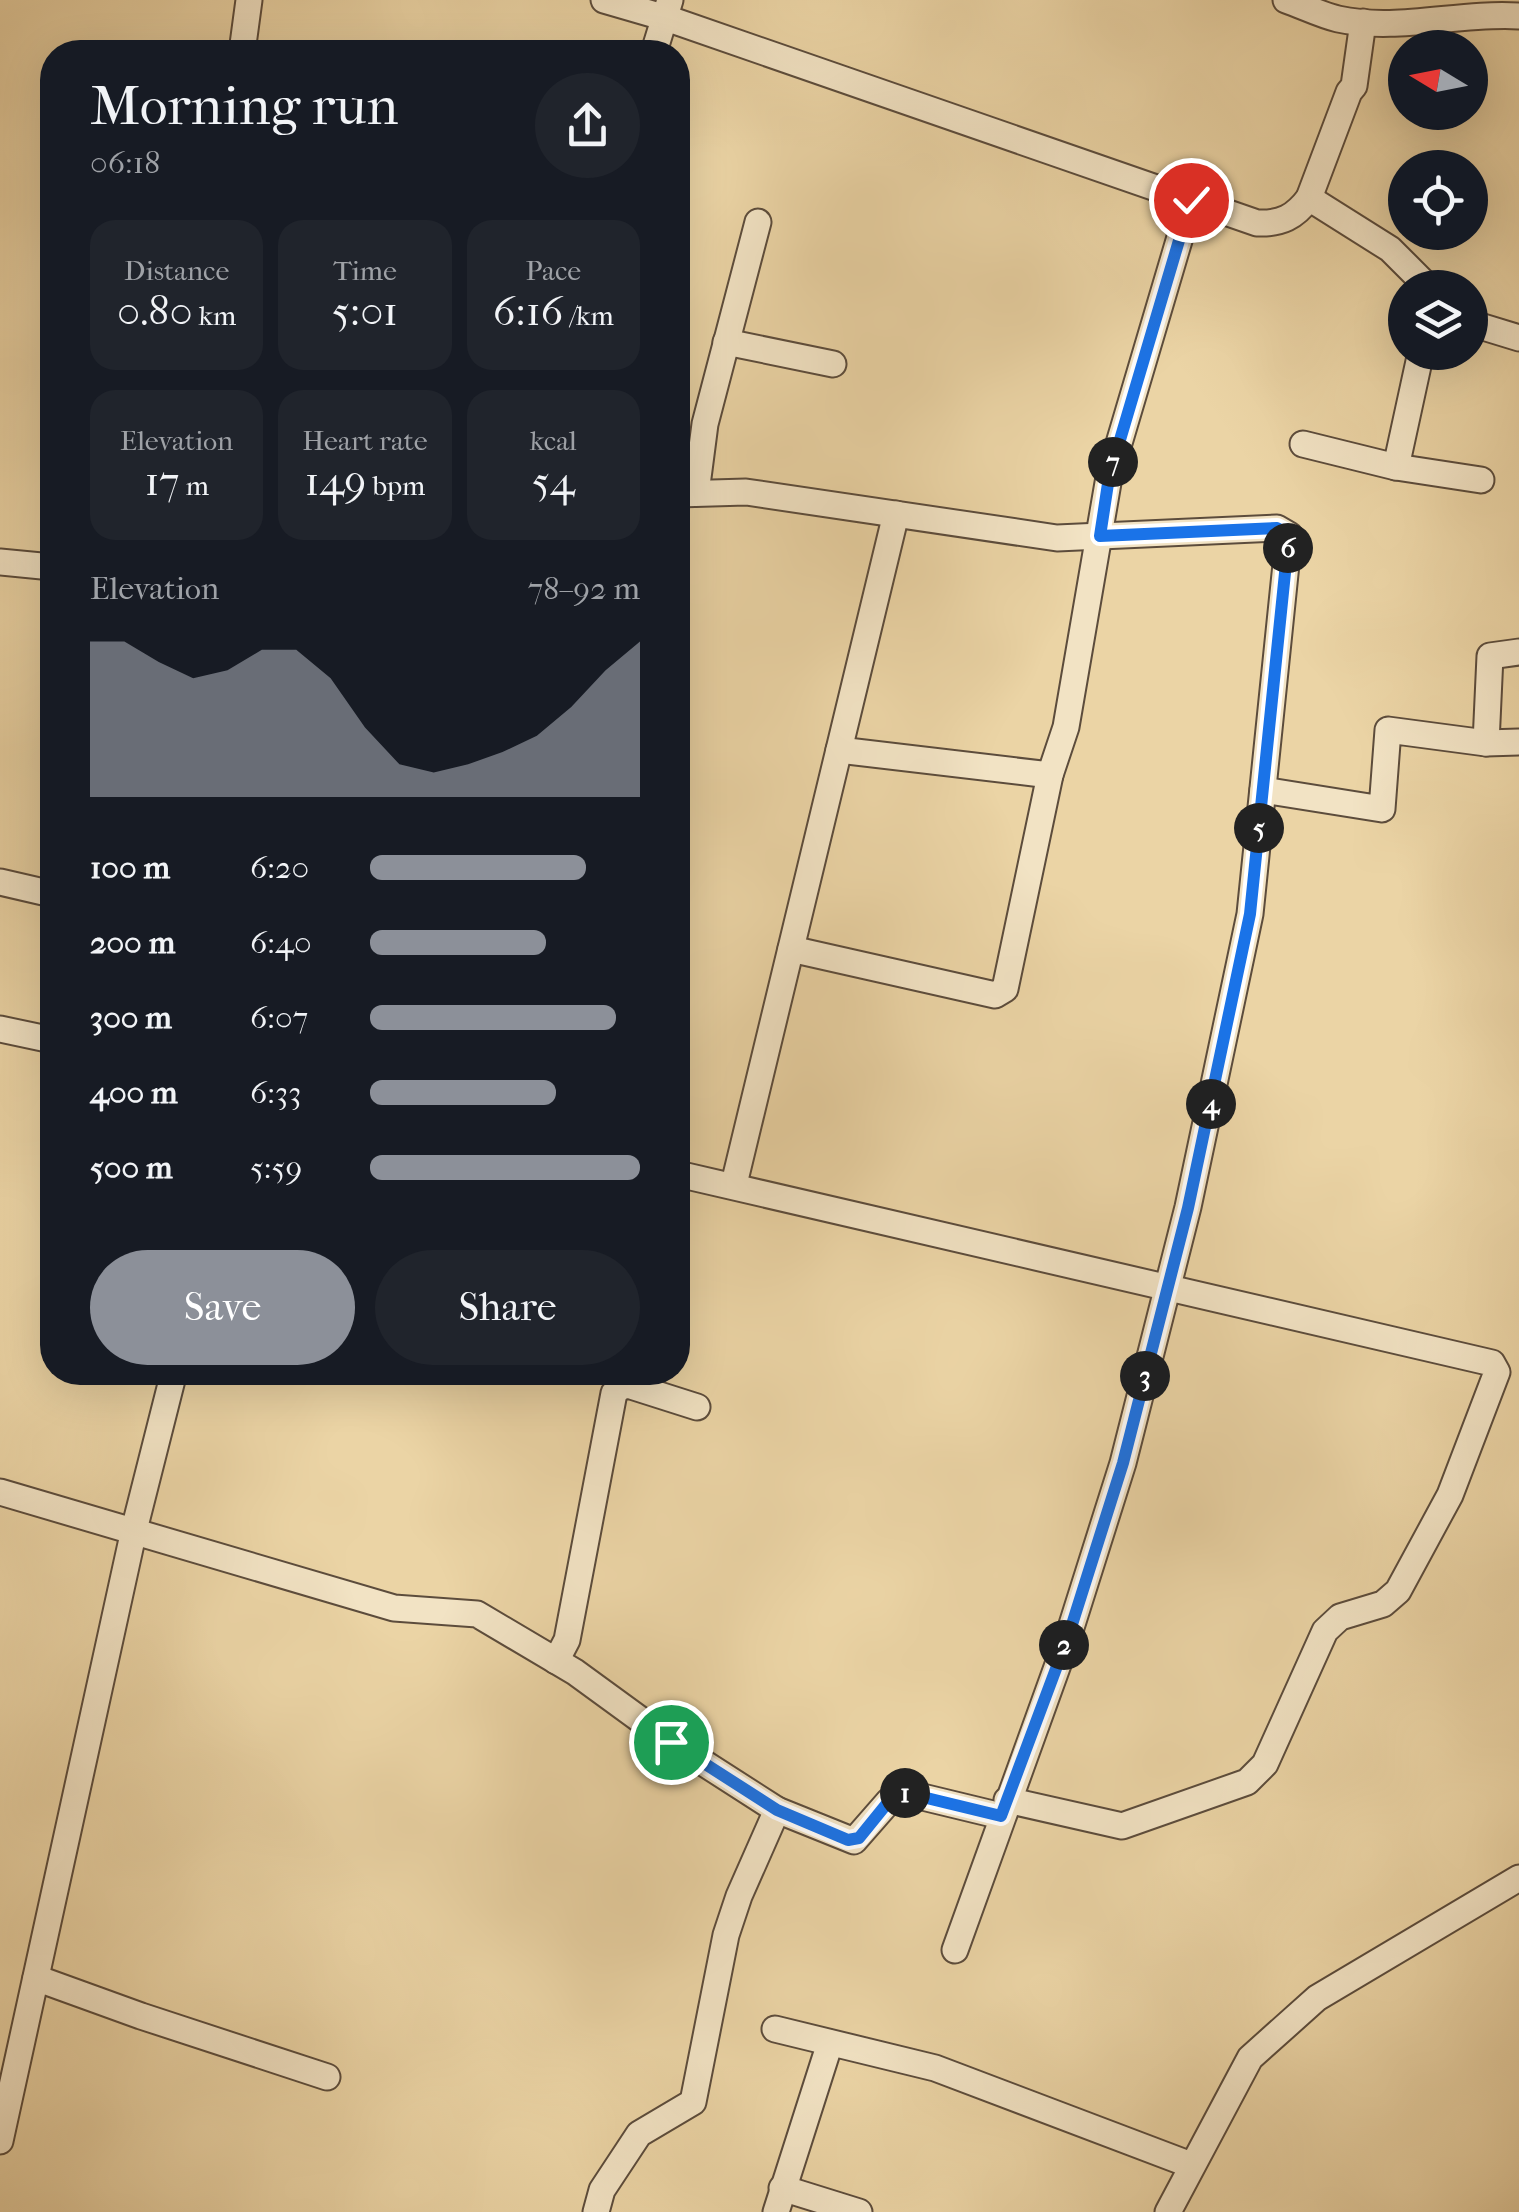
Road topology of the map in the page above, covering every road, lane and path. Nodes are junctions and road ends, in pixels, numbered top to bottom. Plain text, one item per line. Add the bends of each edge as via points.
1 (249, 0) edge
2 (604, 0) edge
3 (1286, 0) edge
4 (668, 9) edge
5 (1519, 16) edge
6 (1363, 22) junction
7 (244, 40) edge
8 (658, 40) edge
9 (1310, 198) junction
10 (1191, 200) junction
11 (758, 222) dead end
12 (1411, 270) edge
13 (1488, 329) edge
14 (1519, 338) edge
15 (726, 342) junction
16 (833, 364) dead end
17 (1416, 370) edge
18 (1303, 444) dead end
19 (1396, 467) junction
20 (1481, 480) dead end
21 (690, 481) edge
22 (690, 493) edge
23 (896, 514) junction
24 (1100, 536) junction
25 (0, 562) edge
26 (40, 565) edge
27 (1519, 652) edge
28 (1519, 742) edge
29 (1486, 743) junction
30 (839, 750) junction
31 (1050, 775) junction
32 (1263, 790) junction
33 (0, 882) edge
34 (40, 891) edge
35 (791, 949) junction
36 (0, 1029) edge
37 (40, 1037) edge
38 (690, 1176) edge
39 (734, 1184) junction
40 (1168, 1286) junction
41 (1508, 1374) edge
42 (171, 1385) edge
43 (697, 1407) dead end
44 (0, 1492) edge
45 (134, 1530) junction
46 (556, 1661) junction
47 (1004, 1808) junction
48 (777, 1810) junction
49 (1519, 1878) edge
50 (955, 1950) dead end
51 (36, 1978) junction
52 (775, 2029) dead end
53 (830, 2043) junction
54 (8, 2067) edge
55 (327, 2077) dead end
56 (0, 2141) edge
57 (1191, 2165) junction
58 (779, 2200) edge
59 (596, 2212) edge
60 (859, 2212) edge
61 (1168, 2212) edge

1 - 7 street
2 - 4 street
3 - 6 street
4 - 8 street
4 - 10 street
5 - 6 street
6 - 9 street via 1354,86
9 - 10 street via 1298,213 1271,224
9 - 12 street
10 - 24 street via 1109,477
11 - 15 street
13 - 14 street
15 - 16 street
15 - 21 street
17 - 19 street
18 - 19 street
19 - 20 street
22 - 23 street via 746,492
23 - 24 street via 1057,538
23 - 30 street
24 - 31 street via 1066,727
24 - 32 street via 1277,528 1289,534
25 - 26 street
27 - 29 street via 1490,656
28 - 29 street
29 - 32 street via 1388,730 1382,808
30 - 31 street
30 - 35 street
31 - 35 street via 1001,994
32 - 40 street via 1250,914
33 - 34 street
35 - 39 street
36 - 37 street
38 - 39 street
39 - 40 street
40 - 41 street via 1492,1363
40 - 47 street via 1123,1463
41 - 47 street via 1398,1591 1383,1604 1340,1616 1326,1631 1257,1775 1122,1826
42 - 45 street
43 - 46 street via 631,1386 614,1393 568,1640
44 - 45 street
45 - 46 street via 394,1608 477,1614
45 - 51 street
46 - 48 street
47 - 48 street via 906,1793 889,1801 854,1841
47 - 50 street
48 - 59 street via 726,1935 693,2102 640,2134 602,2190
49 - 57 street via 1317,1998 1250,2058
51 - 54 street
51 - 55 street
52 - 53 street
53 - 57 street via 936,2068
53 - 58 street
54 - 56 street
57 - 61 street
58 - 60 street

